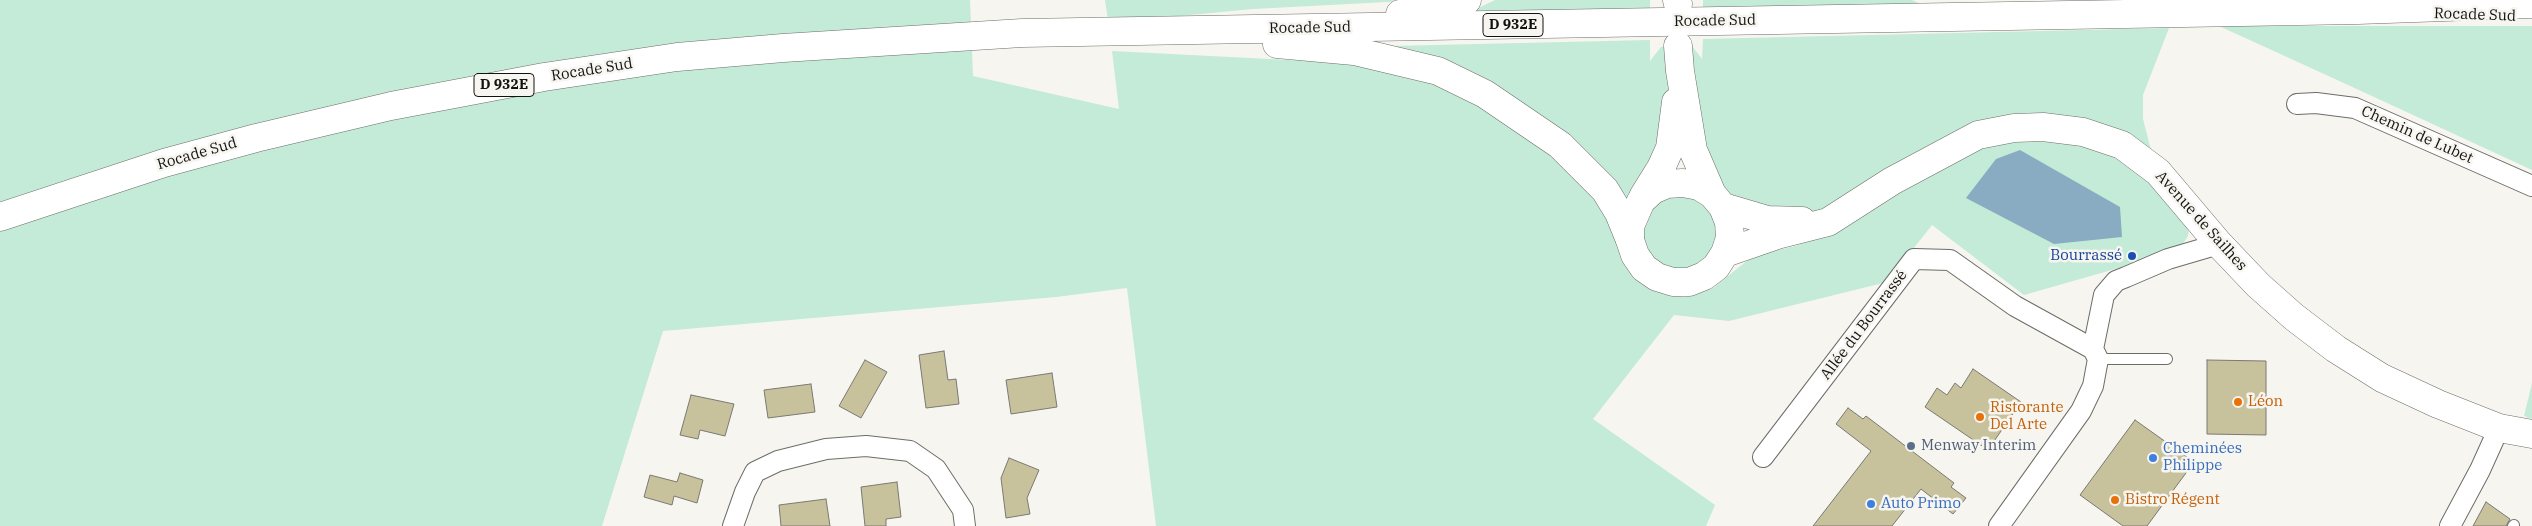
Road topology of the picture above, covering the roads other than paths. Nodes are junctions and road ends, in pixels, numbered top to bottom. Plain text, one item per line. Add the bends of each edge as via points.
1 (1468, 0) edge
2 (2040, 0) edge
3 (2532, 4) edge
4 (2358, 10) junction
5 (2114, 13) junction
6 (2532, 18) edge
7 (1328, 28) junction
8 (1121, 31) junction
9 (2297, 104) dead end
10 (2532, 186) edge
11 (1641, 201) junction
12 (1718, 201) junction
13 (0, 217) edge
14 (1828, 222) junction
15 (1630, 240) junction
16 (2219, 244) junction
17 (1726, 253) junction
18 (2096, 354) junction
19 (2167, 359) dead end
20 (2499, 428) junction
21 (2532, 434) edge
22 (1762, 458) dead end
23 (733, 526) edge
24 (965, 526) edge
25 (1999, 526) edge
26 (2450, 526) edge

1 - 7 main road
2 - 5 main road via 2076,2
3 - 4 main road, Rocade Sud / D 932E
4 - 5 main road, Rocade Sud / D 932E
4 - 6 main road, Rocade Sud / D 932E
5 - 7 main road, Rocade Sud / D 932E
7 - 8 main road, Rocade Sud / D 932E
8 - 13 main road, Rocade Sud / D 932E via 1022,33 783,48 677,57 544,77 391,106 256,138 128,174
8 - 15 main road via 1354,51 1438,71 1485,94 1560,145 1605,190
9 - 10 street, Chemin de Lubet via 2355,108
11 - 12 main road via 1653,190 1667,184 1683,183 1699,186
11 - 12 main road via 1670,148 1679,59 1692,150
11 - 15 main road via 1630,226
12 - 14 main road via 1767,220
12 - 17 main road via 1729,230
14 - 16 main road, Avenue de Sailhes via 1892,181 1978,135 2014,128 2043,127 2083,132 2122,145 2158,172
14 - 17 main road, Avenue de Sailhes
15 - 17 main road via 1644,268 1673,282 1689,282 1704,276
16 - 18 street via 2168,259 2116,282 2104,295
16 - 20 main road, Avenue de Sailhes via 2258,285 2336,349 2382,378
18 - 19 lane
18 - 22 street, Allée du Bourrassé via 2015,306 1950,260 1914,259
18 - 25 street via 2094,386 2080,411
20 - 21 main road, Avenue de Sailhes
20 - 26 street
23 - 24 street via 755,472 778,461 826,449 866,446 910,451 936,468 963,510

